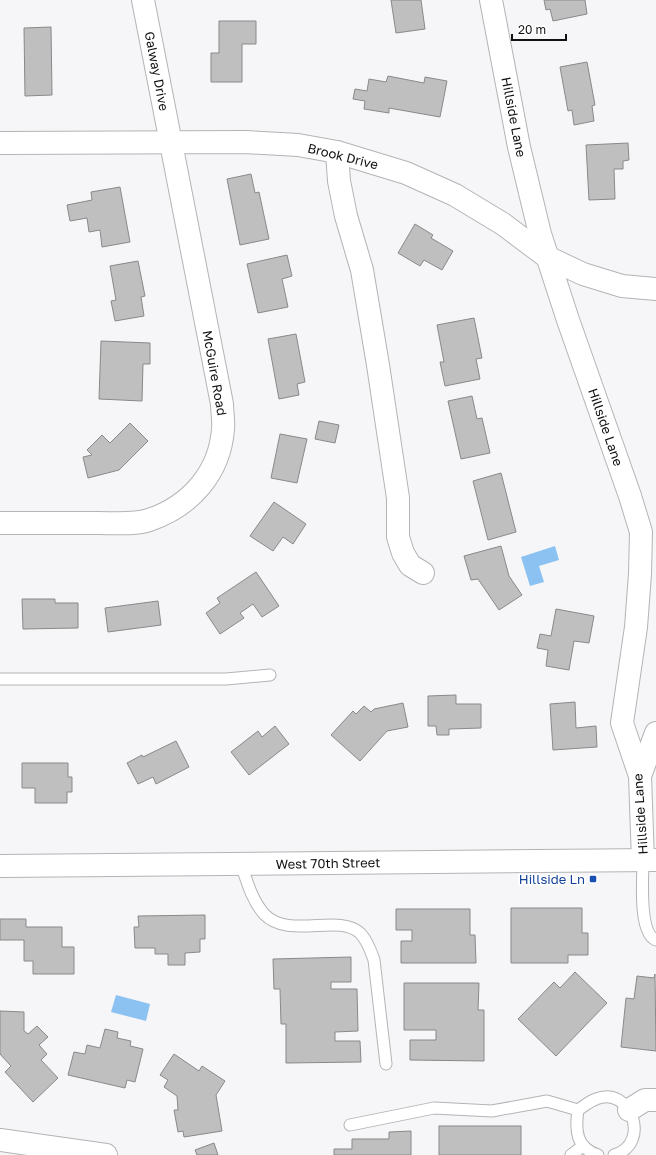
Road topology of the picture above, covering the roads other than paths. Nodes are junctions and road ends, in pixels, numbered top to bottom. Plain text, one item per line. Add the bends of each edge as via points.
1 (143, 0) edge
2 (491, 0) edge
3 (171, 142) junction
4 (0, 143) edge
5 (337, 152) junction
6 (547, 257) junction
7 (656, 290) edge
8 (0, 523) edge
9 (423, 572) dead end
10 (270, 675) dead end
11 (0, 679) edge
12 (656, 733) edge
13 (640, 776) junction
14 (649, 860) edge
15 (241, 864) junction
16 (0, 866) edge
17 (656, 940) edge
18 (386, 1064) dead end
19 (656, 1100) edge
20 (578, 1110) junction
21 (629, 1110) junction
22 (350, 1125) dead end
23 (0, 1140) edge
24 (583, 1146) junction
25 (619, 1154) edge
26 (106, 1155) edge
27 (571, 1155) edge
28 (598, 1155) edge

1 - 3 street, Galway Drive
2 - 6 street, Hillside Lane via 519,147
3 - 4 street, Brook Drive
3 - 5 street, Brook Drive via 298,145
3 - 8 street, McGuire Road via 222,404 223,428 218,454 209,476 192,496 171,511 148,520
5 - 6 street, Brook Drive via 406,173 455,195 503,224
5 - 9 street via 339,181 362,270 378,365 398,498 398,537 410,565
6 - 7 street, Brook Drive via 583,274 622,286
6 - 13 street, Hillside Lane via 641,532 636,627 622,723
10 - 11 lane via 226,679
12 - 13 street
13 - 14 street, Hillside Lane
14 - 15 street, West 70th Street
14 - 17 lane via 644,918 646,930
15 - 16 street, West 70th Street
15 - 18 lane via 252,897 265,914 278,924 345,926 360,933 374,960
19 - 21 street via 645,1100
20 - 21 lane via 597,1098 607,1097 616,1099
20 - 22 lane via 547,1101 492,1111 434,1108
20 - 24 lane via 576,1129
21 - 25 lane via 635,1126 633,1136
23 - 26 street
24 - 27 lane
24 - 28 lane

